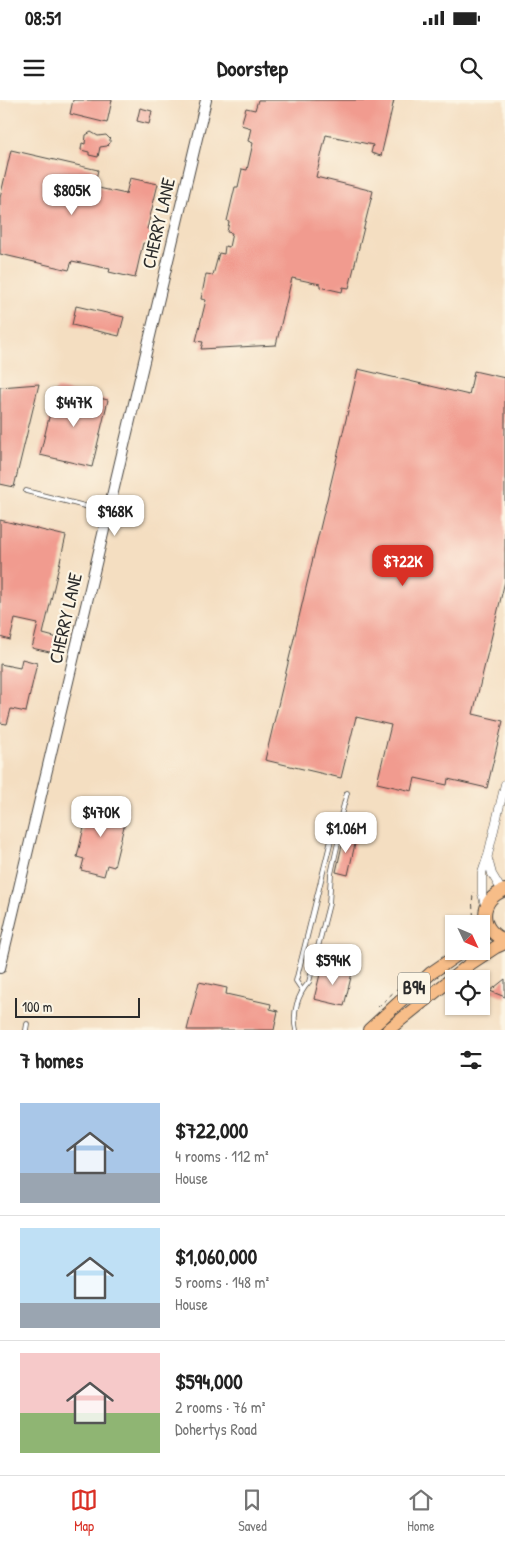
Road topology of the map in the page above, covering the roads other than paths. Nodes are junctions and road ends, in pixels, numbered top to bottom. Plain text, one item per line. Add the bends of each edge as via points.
1 (206, 100) edge
2 (26, 491) dead end
3 (108, 512) junction
4 (505, 784) edge
5 (347, 793) dead end
6 (340, 819) junction
7 (488, 855) junction
8 (504, 891) edge
9 (486, 908) junction
10 (484, 915) edge
11 (490, 932) edge
12 (505, 942) edge
13 (450, 960) edge
14 (0, 968) edge
15 (302, 990) junction
16 (27, 1024) dead end
17 (26, 1030) edge
18 (296, 1030) edge
19 (369, 1030) edge
20 (388, 1030) edge

1 - 3 street, CHERRY LANE
2 - 3 lane
3 - 14 street, CHERRY LANE
4 - 7 street
5 - 6 lane
6 - 15 lane via 328,904 309,982
6 - 15 lane via 334,828 296,981
7 - 8 street via 492,874
7 - 9 street via 481,884
8 - 9 main road via 489,900
9 - 10 main road
11 - 12 main road
12 - 20 main road, B94 via 470,964
13 - 19 main road, B94 via 431,973
15 - 18 lane via 295,1011
16 - 17 lane

